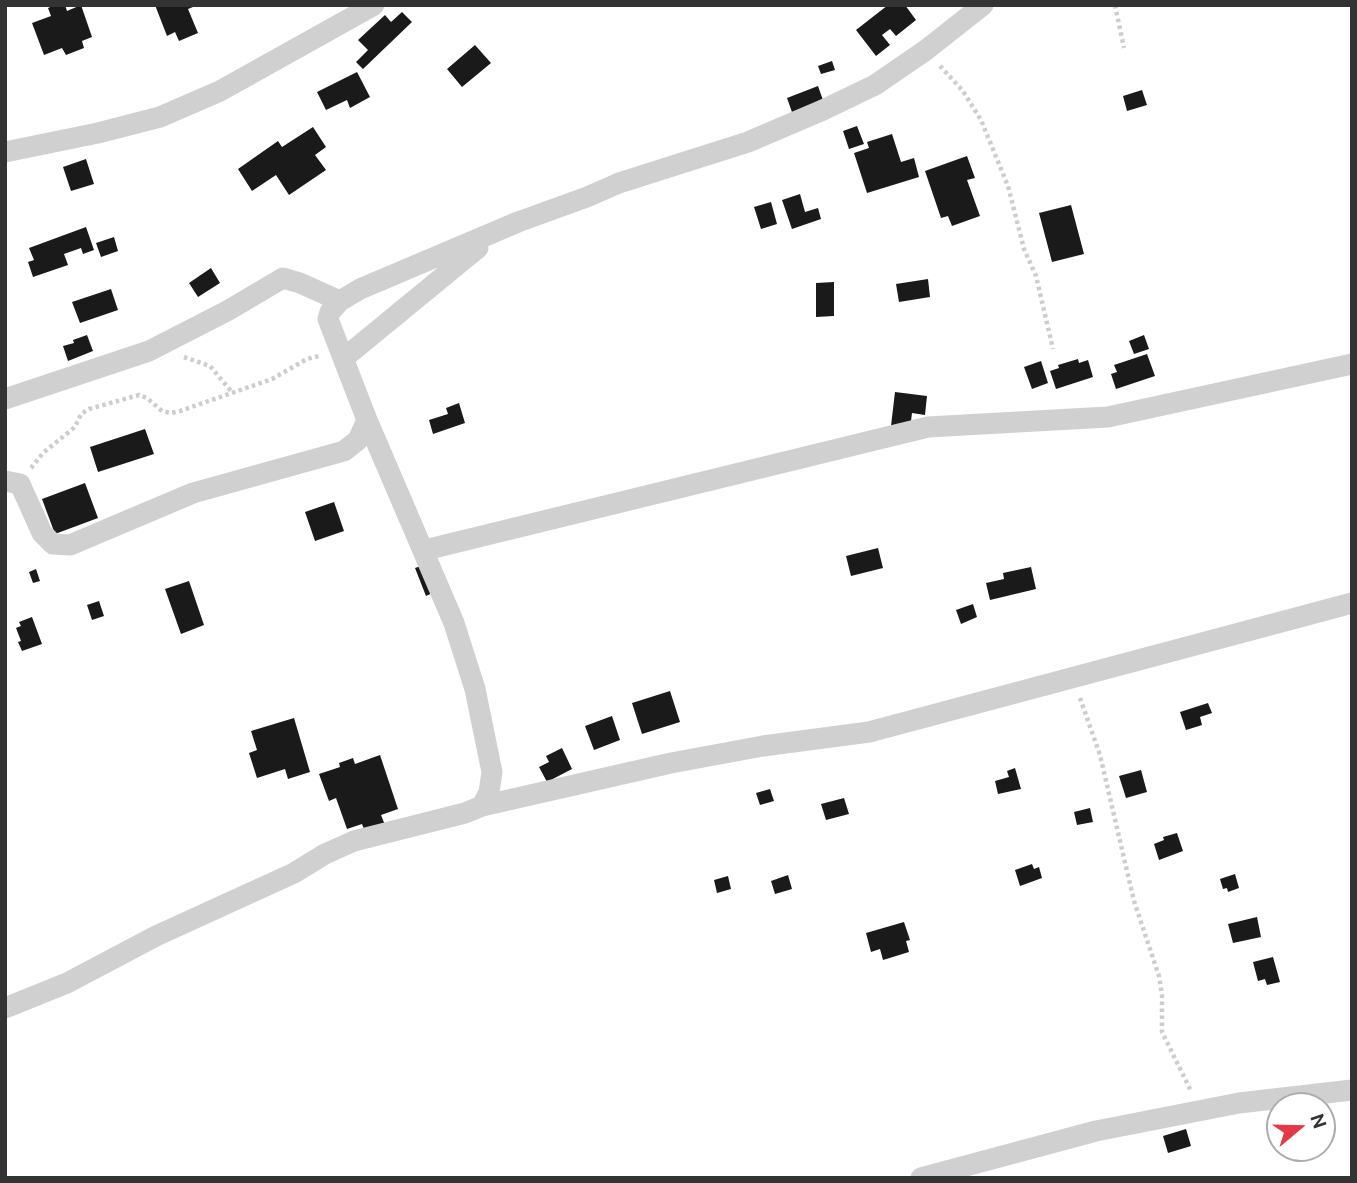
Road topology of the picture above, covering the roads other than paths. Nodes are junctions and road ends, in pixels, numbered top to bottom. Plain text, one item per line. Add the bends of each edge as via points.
1 (374, 5) edge
2 (983, 5) edge
3 (5, 152) edge
4 (499, 231) junction
5 (340, 301) junction
6 (344, 358) junction
7 (1352, 364) edge
8 (5, 399) edge
9 (367, 420) junction
10 (13, 482) edge
11 (425, 550) junction
12 (1352, 603) edge
13 (482, 806) junction
14 (5, 1008) edge
15 (1352, 1090) edge
16 (920, 1178) edge

1 - 3 street via 220,91 160,117
2 - 4 street via 864,90 760,137 620,183
4 - 5 street
4 - 6 street
5 - 6 street via 328,319
5 - 8 street via 283,278 149,351
6 - 9 street
7 - 11 street via 1108,417 928,427
9 - 10 street via 358,440 344,451 193,493 70,545 53,544 42,533
9 - 11 street
11 - 13 street via 475,690 492,772
12 - 13 street via 869,732 671,762
13 - 14 street via 354,841 67,983
15 - 16 street via 1239,1103 1096,1131

